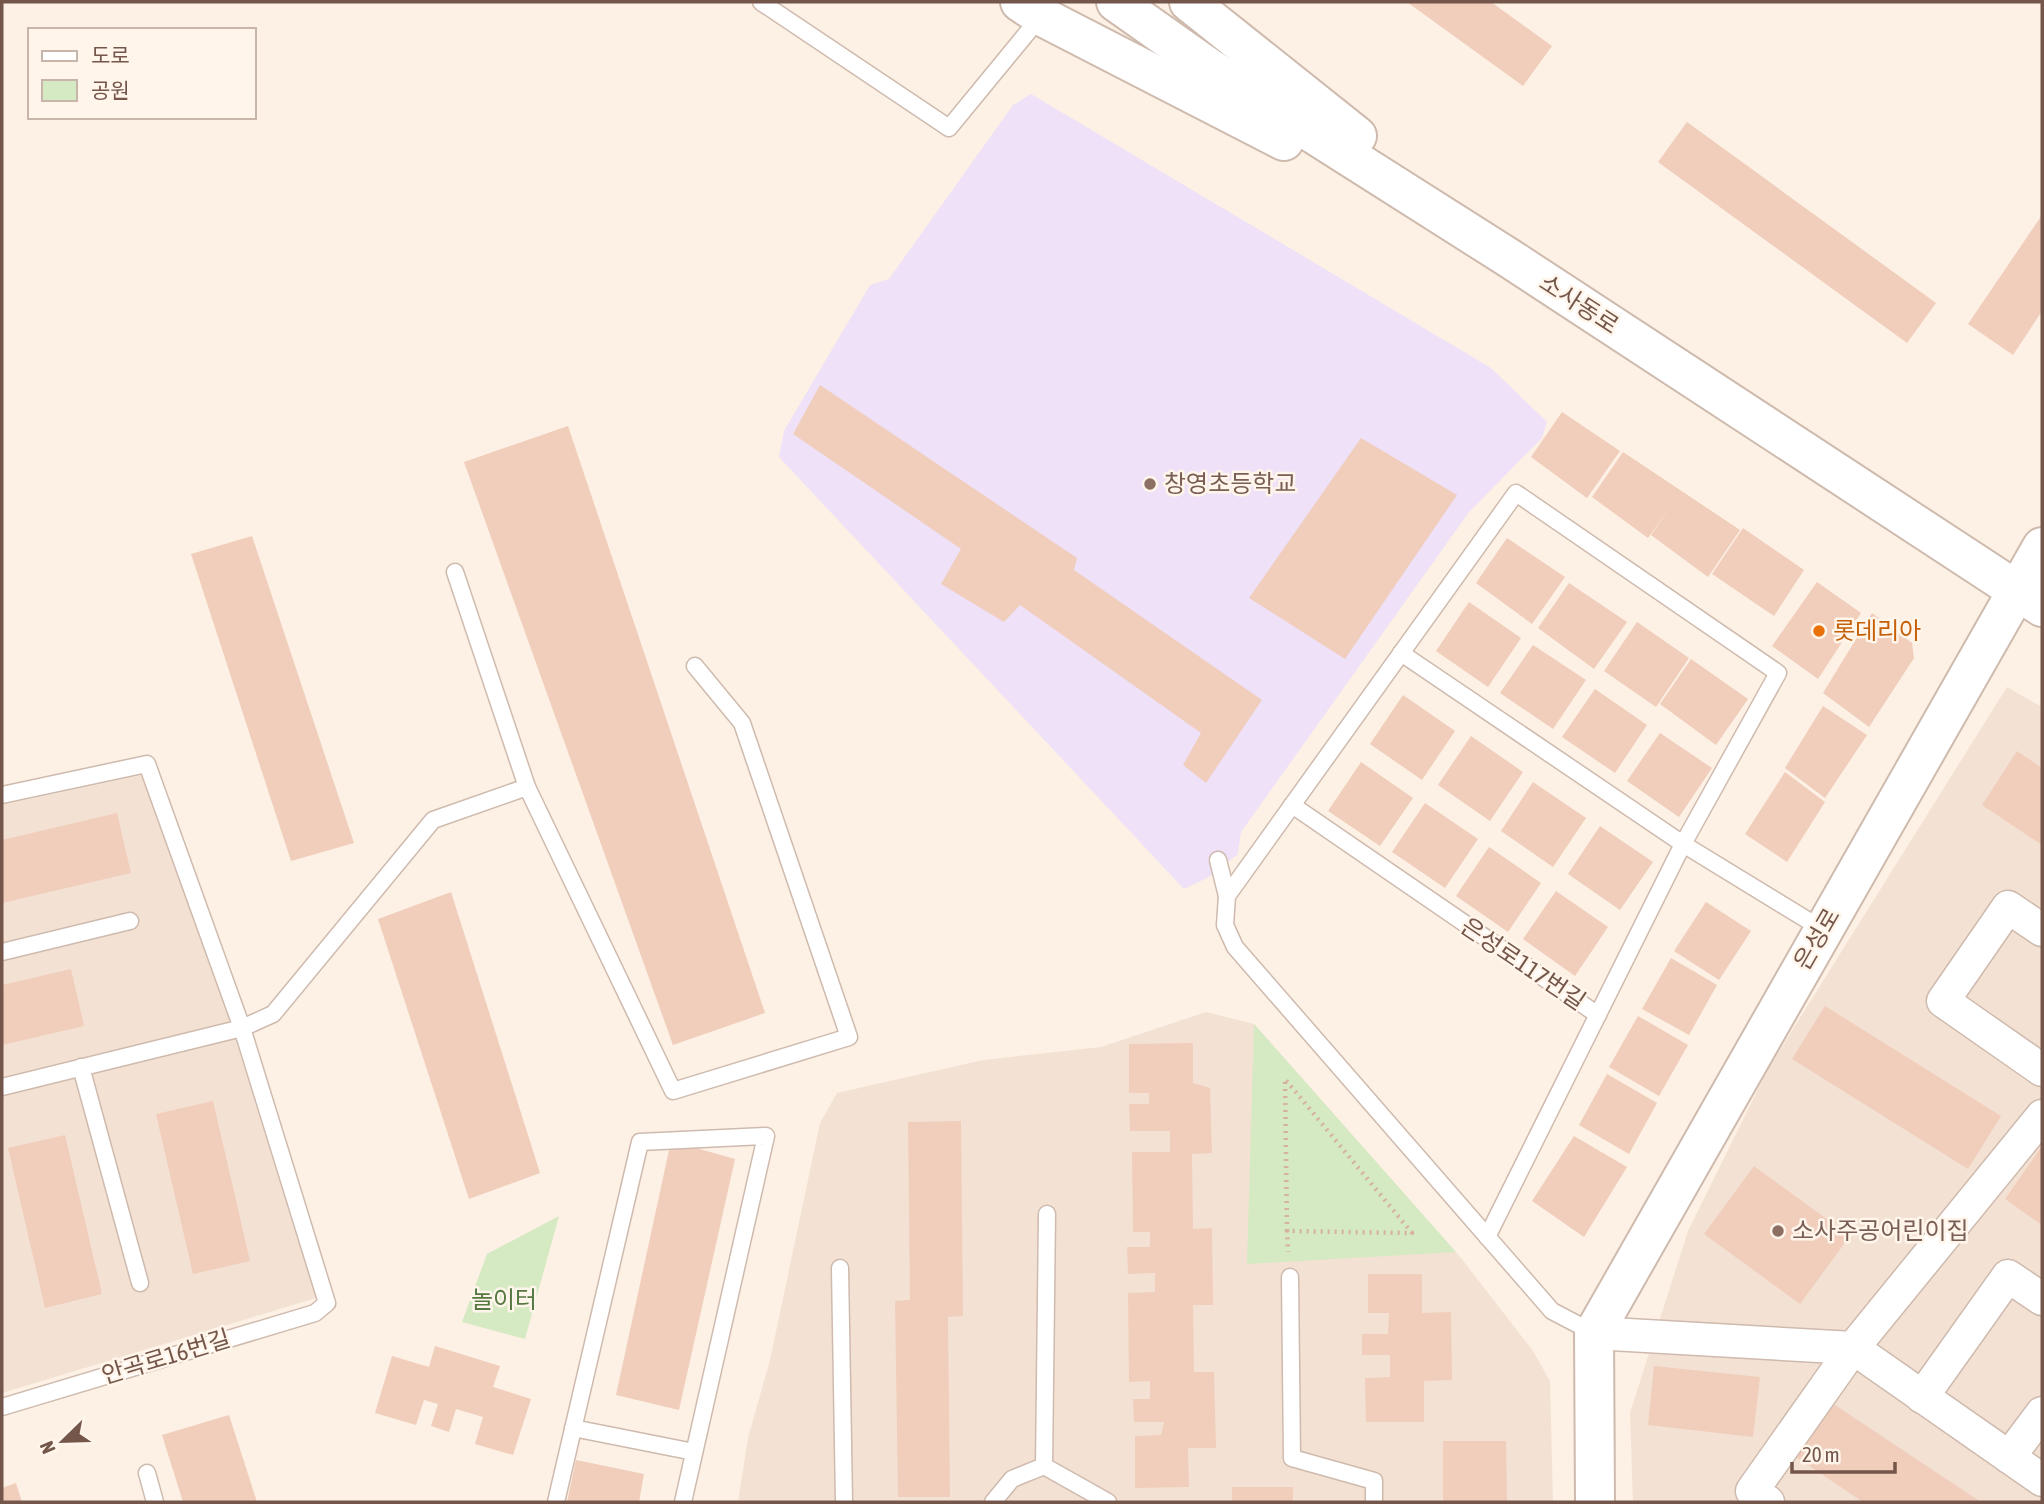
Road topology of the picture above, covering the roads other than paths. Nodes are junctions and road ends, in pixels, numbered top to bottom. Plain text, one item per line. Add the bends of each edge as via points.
1 (761, 2) edge
2 (1116, 2) edge
3 (1189, 2) edge
4 (1031, 9) edge
5 (1509, 258) junction
6 (2042, 547) edge
7 (455, 572) dead end
8 (2030, 600) edge
9 (1401, 653) junction
10 (695, 666) dead end
11 (527, 787) junction
12 (2, 795) edge
13 (1292, 805) junction
14 (1683, 844) junction
15 (1218, 860) dead end
16 (1227, 896) junction
17 (130, 921) dead end
18 (1822, 929) junction
19 (2042, 930) edge
20 (2, 952) edge
21 (1598, 1015) junction
22 (242, 1028) junction
23 (81, 1068) junction
24 (2042, 1070) edge
25 (2, 1087) edge
26 (2042, 1116) edge
27 (1047, 1214) dead end
28 (1487, 1237) junction
29 (840, 1268) dead end
30 (1290, 1277) road end
31 (140, 1283) dead end
32 (2042, 1299) edge
33 (1594, 1333) junction
34 (1853, 1348) junction
35 (1922, 1397) junction
36 (2, 1407) edge
37 (2042, 1413) edge
38 (573, 1428) junction
39 (694, 1452) junction
40 (2009, 1457) junction
41 (1044, 1466) junction
42 (147, 1473) dead end
43 (2042, 1480) edge
44 (155, 1502) edge
45 (556, 1502) edge
46 (683, 1502) edge
47 (844, 1502) edge
48 (993, 1502) edge
49 (1108, 1502) edge
50 (1374, 1502) edge
51 (1595, 1502) edge
52 (1768, 1502) edge

1 - 4 lane via 949,128
2 - 5 street, 소사동로 via 1208,67
3 - 5 street
4 - 5 street
5 - 8 street, 소사동로
6 - 8 street, 은성로
7 - 11 lane
8 - 18 street, 은성로
9 - 13 lane
9 - 14 lane
9 - 14 lane, 은성로117번길 via 1516,493 1778,673
10 - 11 lane via 742,723 849,1037 673,1091
11 - 22 lane via 433,820 273,1014
12 - 22 lane via 147,764
13 - 16 lane
13 - 21 lane, 은성로117번길
14 - 18 lane
14 - 21 lane, 은성로117번길
15 - 16 lane
16 - 28 lane via 1225,925 1235,947
17 - 20 lane
18 - 33 street, 은성로
19 - 24 street via 2008,907 1943,1001
21 - 28 lane
22 - 23 lane
22 - 36 lane, 안곡로16번길 via 327,1303 315,1312
23 - 25 lane
23 - 31 lane
26 - 34 street
27 - 41 lane
28 - 33 lane via 1552,1311
29 - 47 lane
30 - 50 lane via 1292,1458 1374,1481
32 - 35 street via 2008,1276
33 - 34 street
33 - 51 street, 은성로
34 - 35 street
34 - 52 street via 1752,1490
35 - 40 street
37 - 40 street
38 - 39 lane
38 - 39 lane via 639,1142 766,1136
38 - 45 lane
39 - 46 lane
40 - 43 street
41 - 48 lane via 1012,1479
41 - 49 lane
42 - 44 lane

